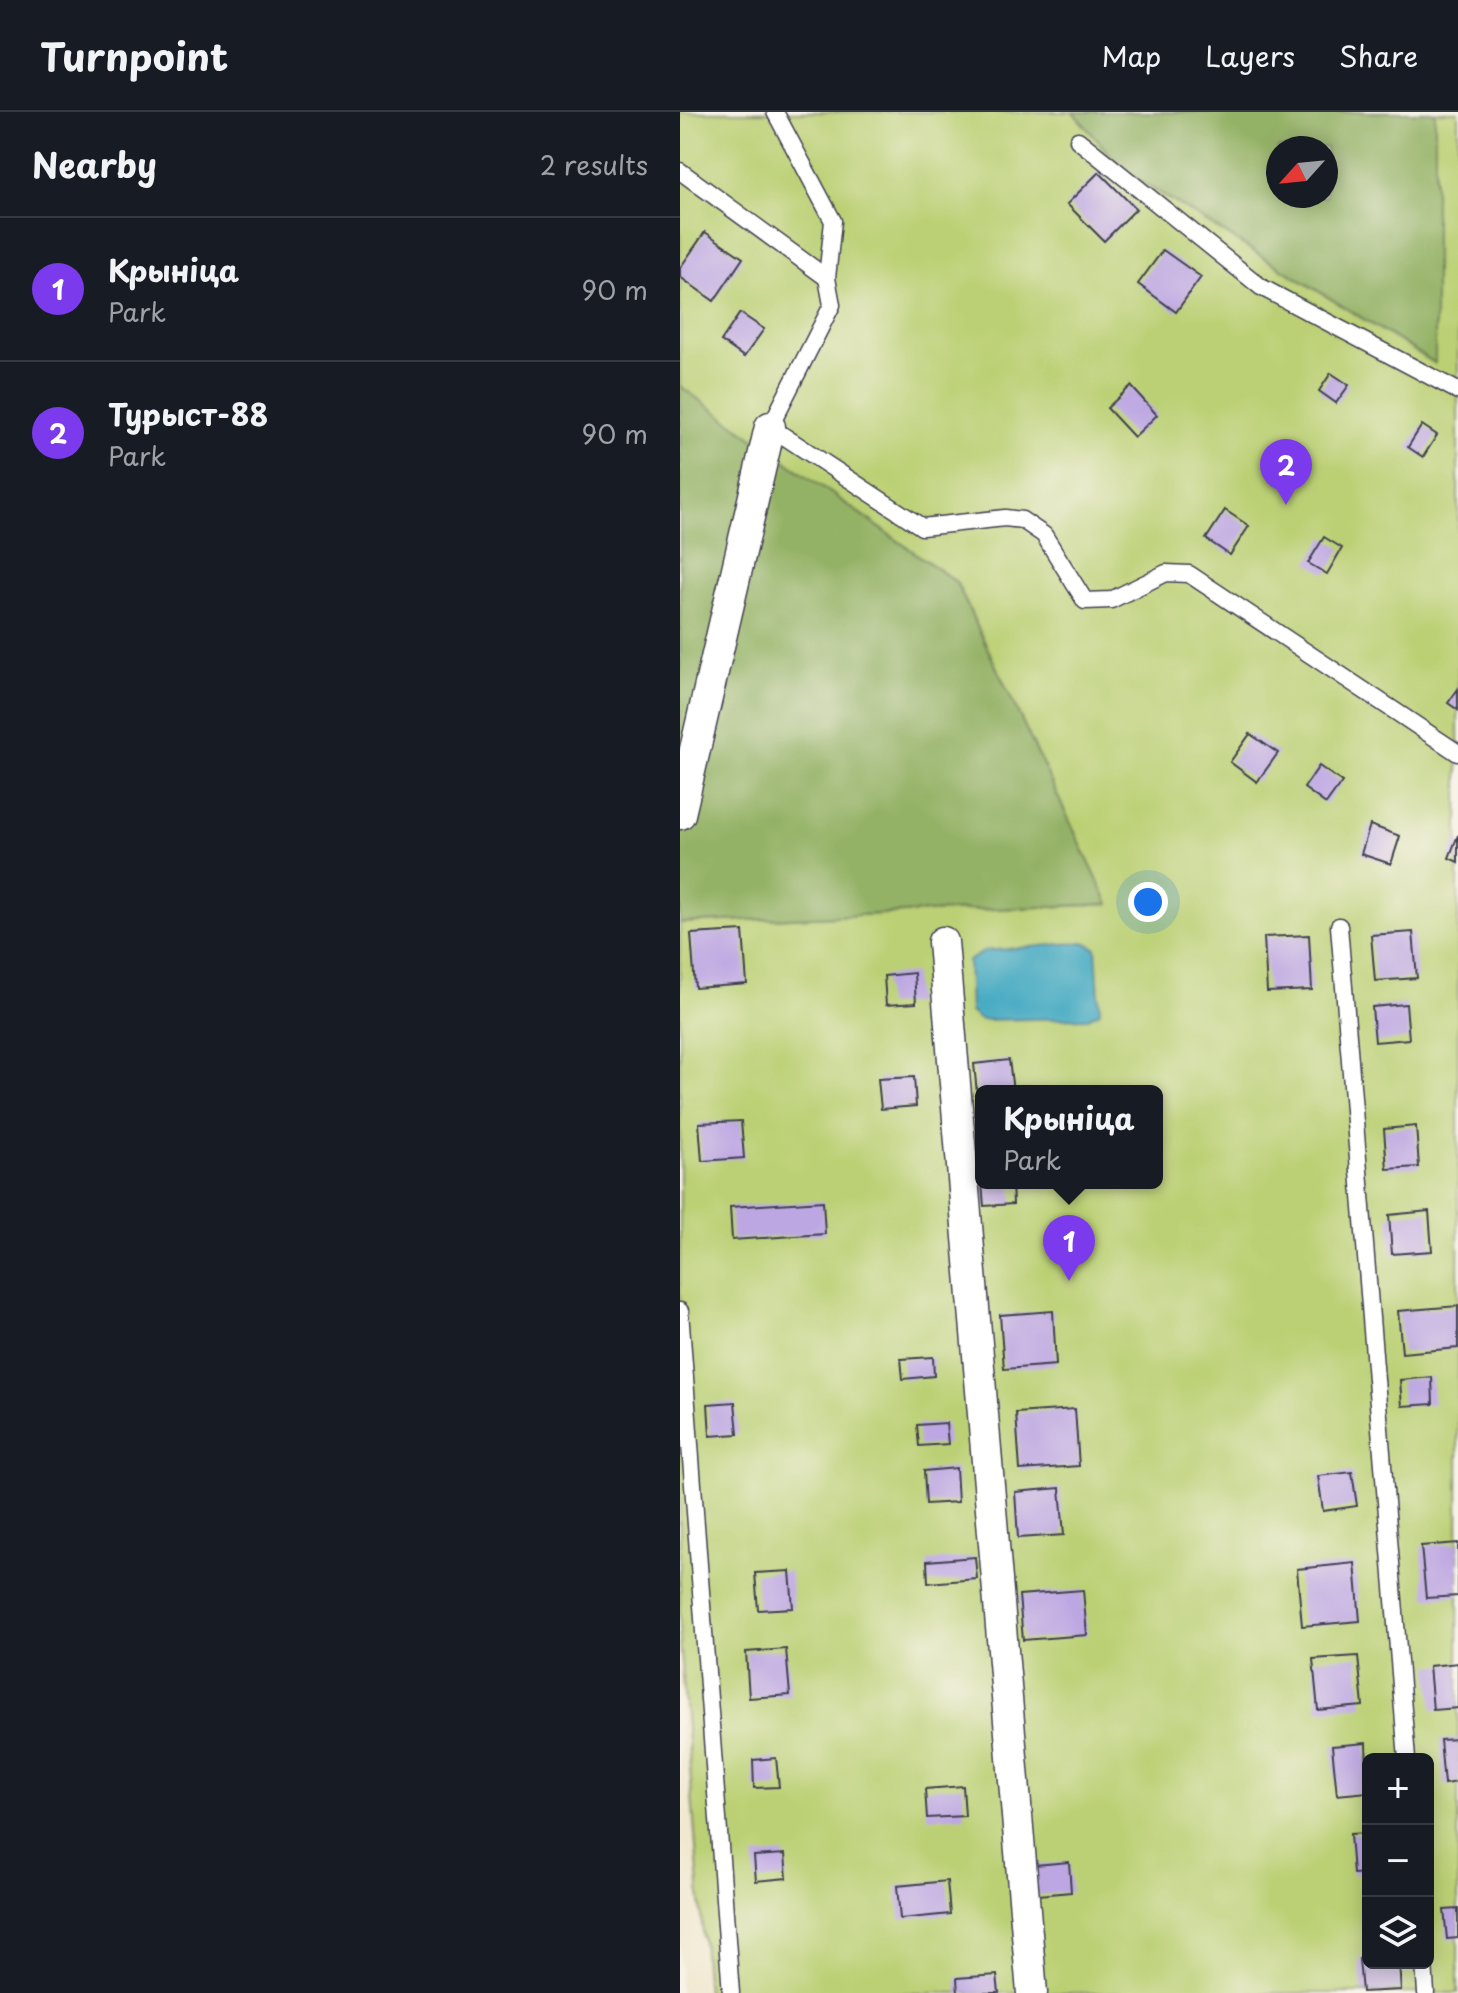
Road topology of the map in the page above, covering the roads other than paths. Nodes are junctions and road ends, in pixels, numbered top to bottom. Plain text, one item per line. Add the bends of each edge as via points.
1 (775, 112) edge
2 (1078, 140) dead end
3 (680, 171) edge
4 (827, 278) junction
5 (1458, 391) edge
6 (770, 427) junction
7 (1458, 753) edge
8 (680, 814) edge
9 (1339, 926) dead end
10 (943, 942) dead end
11 (680, 1311) edge
12 (1407, 1753) edge
13 (1424, 1969) edge
14 (731, 1993) edge
15 (1032, 1993) edge
16 (1426, 1993) edge

1 - 4 lane via 833,221
2 - 5 lane via 1261,287
3 - 4 lane
4 - 6 lane via 832,305
6 - 7 lane via 922,527 1022,520 1044,535 1085,601 1111,600 1166,573 1189,574
6 - 8 street
9 - 12 lane
10 - 15 street
11 - 14 lane
13 - 16 lane

